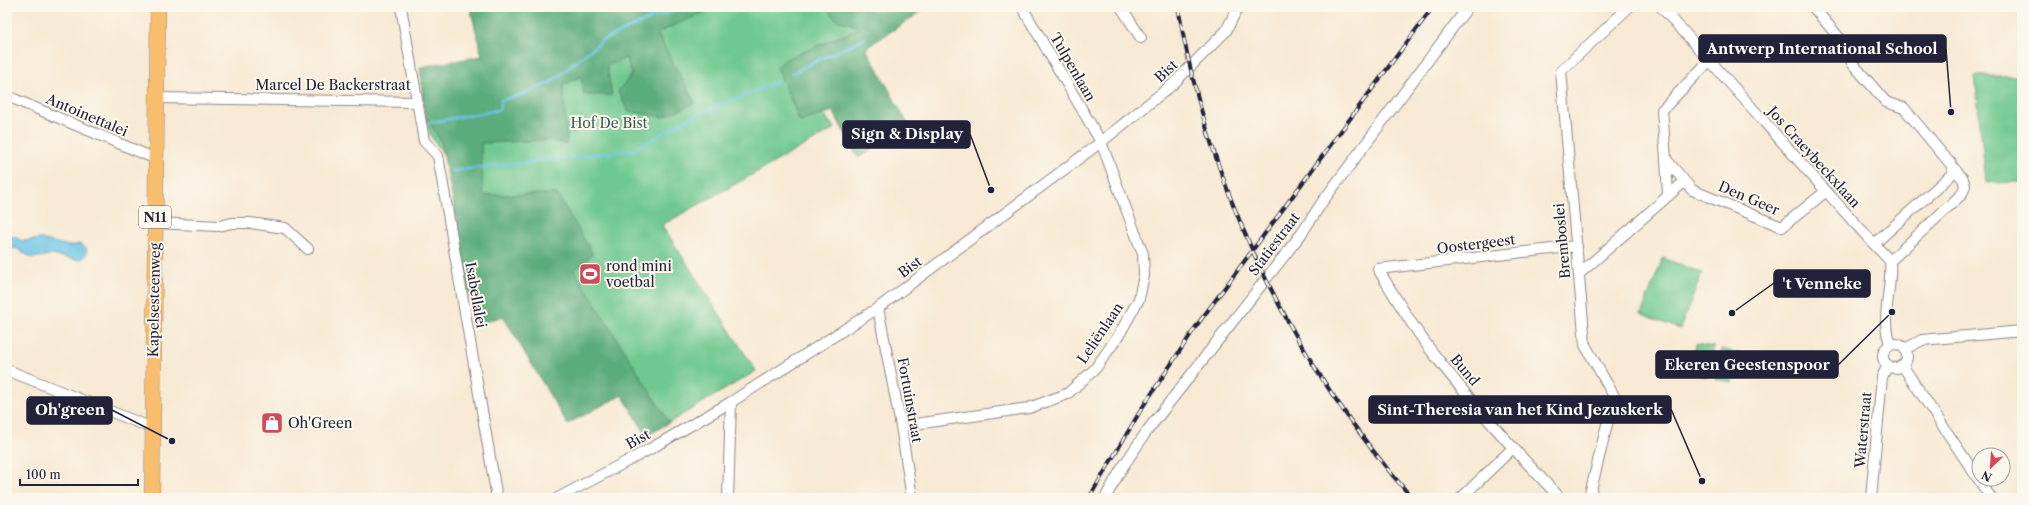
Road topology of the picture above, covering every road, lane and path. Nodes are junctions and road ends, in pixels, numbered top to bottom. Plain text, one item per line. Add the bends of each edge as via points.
1 (158, 7) edge
2 (402, 7) edge
3 (1022, 7) edge
4 (1121, 7) edge
5 (1238, 7) edge
6 (1468, 7) edge
7 (1630, 7) edge
8 (1661, 7) edge
9 (1813, 7) edge
10 (1141, 38) dead end
11 (1710, 60) junction
12 (7, 96) edge
13 (157, 98) junction
14 (417, 102) junction
15 (1101, 142) junction
16 (156, 159) junction
17 (1666, 159) junction
18 (1950, 162) junction
19 (1684, 182) junction
20 (1825, 192) junction
21 (1668, 195) junction
22 (155, 223) junction
23 (1874, 244) junction
24 (1577, 246) junction
25 (308, 249) dead end
26 (1890, 261) junction
27 (1378, 269) joint
28 (1579, 274) junction
29 (878, 308) junction
30 (2022, 331) edge
31 (1891, 345) junction
32 (1905, 349) junction
33 (1888, 365) junction
34 (1902, 365) junction
35 (7, 370) edge
36 (731, 402) junction
37 (902, 426) junction
38 (152, 428) junction
39 (1513, 448) junction
40 (1588, 496) edge
41 (152, 498) edge
42 (497, 498) edge
43 (558, 498) edge
44 (728, 498) edge
45 (912, 498) edge
46 (1105, 498) edge
47 (1461, 498) edge
48 (1560, 498) edge
49 (1871, 498) edge
50 (1991, 498) edge

1 - 13 main road, Kapelsesteenweg / N11
2 - 14 street, Marcel De Backerstraat
3 - 15 street, Tulpenlaan
4 - 10 street
5 - 15 street, Bist via 1226,31 1172,86
6 - 46 street, Statiestraat via 1323,200 1302,233 1147,431
7 - 24 street, Bremboslei via 1561,71
8 - 11 street, Jos Craeybeckxlaan
9 - 18 street via 1847,47 1852,63 1886,102 1904,108
11 - 17 street via 1662,110
11 - 20 street, Jos Craeybeckxlaan
12 - 16 street, Antoinettalei
13 - 14 street, Marcel De Backerstraat
13 - 16 main road, Kapelsesteenweg / N11
14 - 42 street, Isabellalei via 424,141 438,156
15 - 29 street, Bist
15 - 37 street, Leliënlaan via 1143,254 1144,275 1139,299 1119,335 1095,369 1067,394 1029,408
16 - 22 main road, Kapelsesteenweg / N11
17 - 19 street, Den Geer
17 - 21 street
18 - 23 street via 1953,171 1950,176
18 - 26 street via 1963,179 1965,186 1962,194
19 - 20 street, Den Geer via 1692,190 1782,227
19 - 21 street
20 - 23 street, Jos Craeybeckxlaan
21 - 28 street
22 - 25 street via 219,226 250,223 285,228
22 - 38 main road, Kapelsesteenweg / N11
23 - 26 street, Jos Craeybeckxlaan
24 - 27 street, Oostergeest
24 - 28 street, Bremboslei
26 - 31 street via 1892,274 1886,329
27 - 39 street, Bund via 1436,358
28 - 40 street, Bremboslei via 1585,346 1614,396
29 - 36 street, Bist
29 - 37 street, Fortuinstraat
30 - 32 street via 1922,340
31 - 32 street via 1899,344
31 - 33 street via 1884,354
32 - 34 street via 1907,358
33 - 34 street
33 - 49 street, Waterstraat via 1882,377
34 - 50 street
35 - 38 street
36 - 43 street, Bist
36 - 44 street
37 - 45 street, Fortuinstraat
38 - 41 main road, Kapelsesteenweg / N11
39 - 47 street
39 - 48 street, Bund

